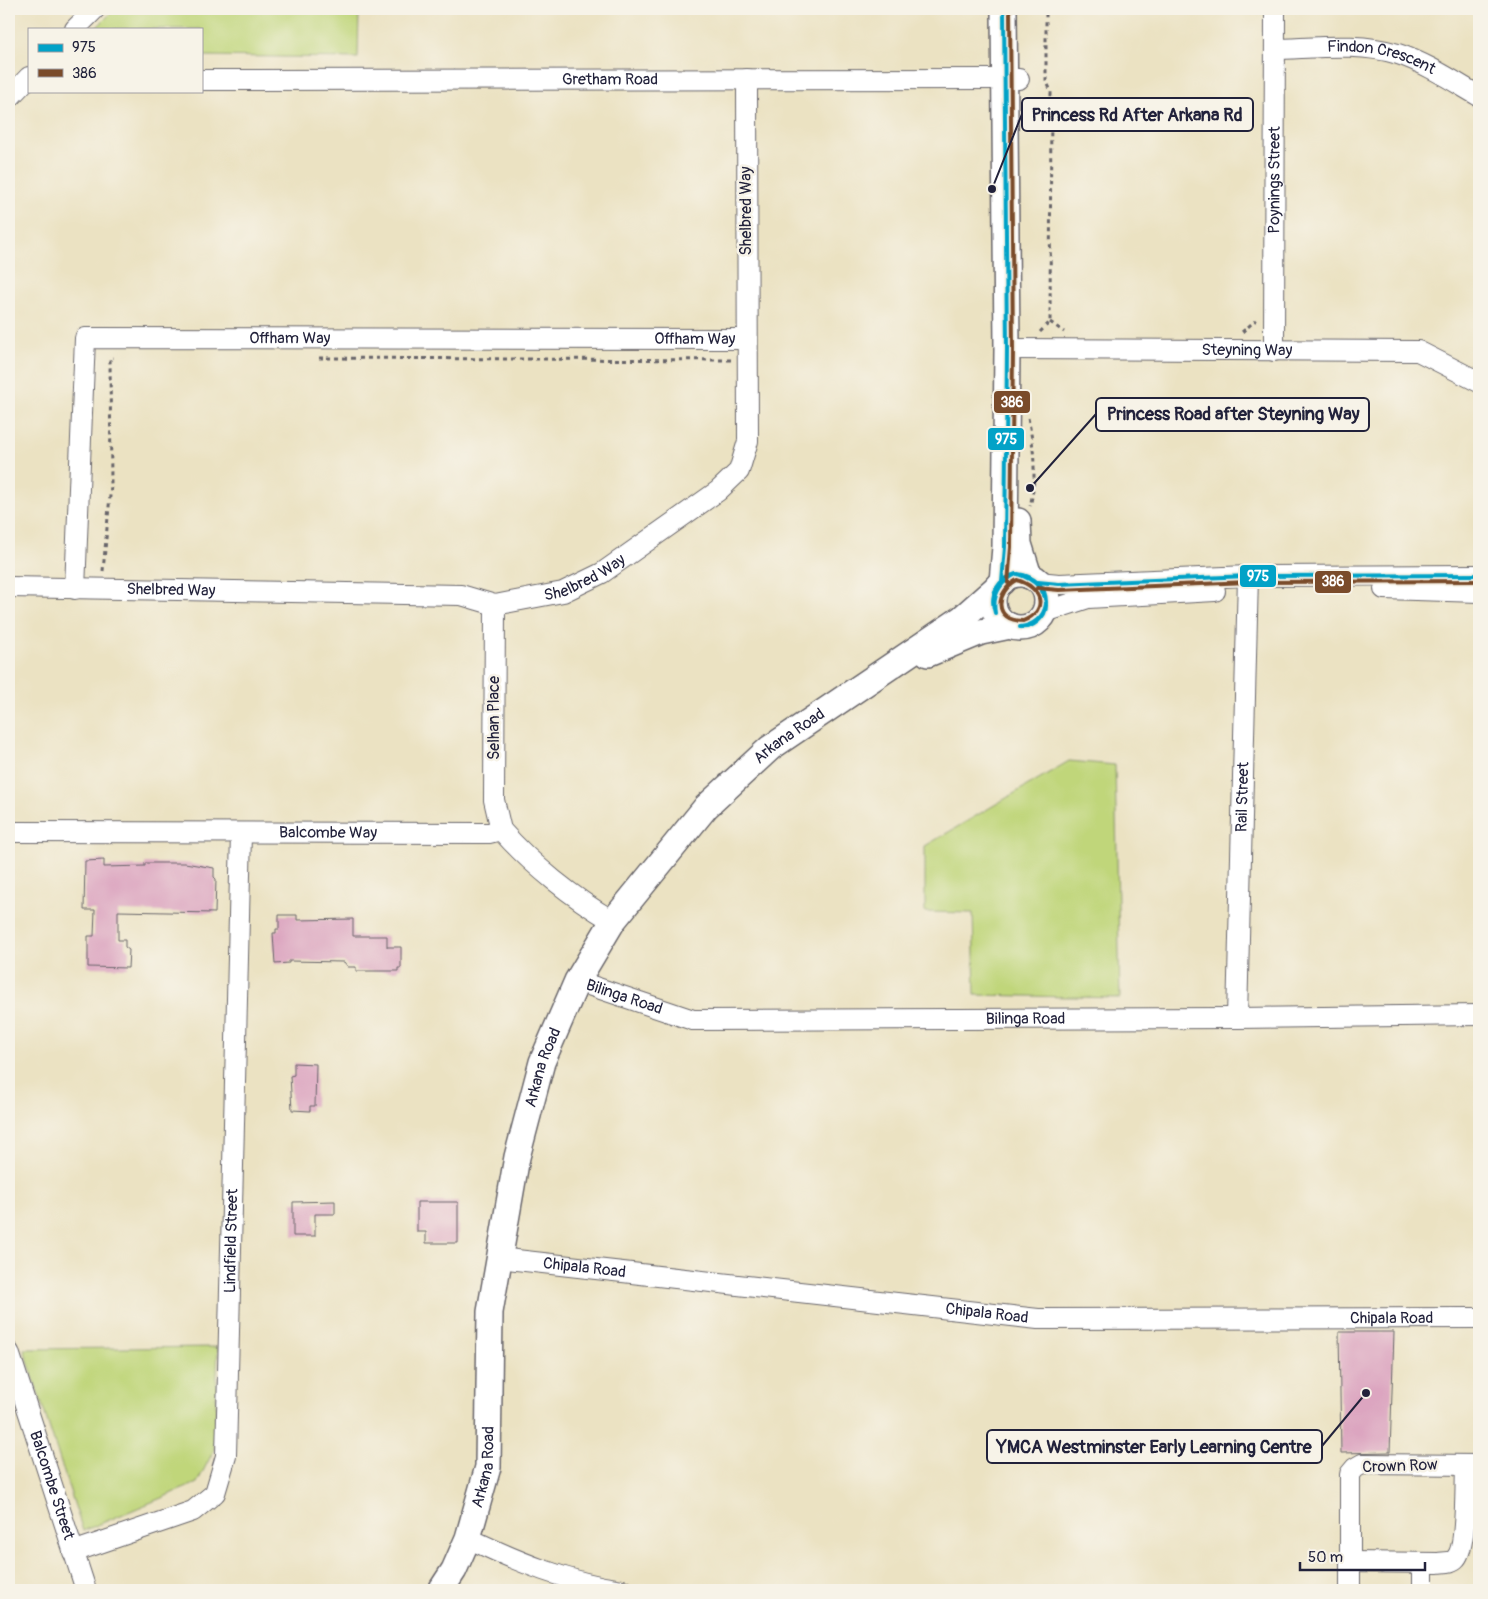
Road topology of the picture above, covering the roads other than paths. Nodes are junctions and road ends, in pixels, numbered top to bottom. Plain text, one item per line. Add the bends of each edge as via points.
1 (94, 9) edge
2 (1004, 9) edge
3 (1019, 9) edge
4 (1275, 9) edge
5 (76, 28) edge
6 (1276, 49) junction
7 (28, 78) edge
8 (747, 79) junction
9 (202, 80) edge
10 (1011, 80) junction
11 (1479, 96) edge
12 (9, 98) edge
13 (746, 339) junction
14 (1019, 349) junction
15 (1274, 350) junction
16 (1479, 382) edge
17 (1479, 575) edge
18 (1034, 579) junction
19 (1247, 582) junction
20 (999, 584) junction
21 (9, 587) edge
22 (75, 589) junction
23 (1479, 592) edge
24 (495, 605) junction
25 (1045, 612) junction
26 (1010, 626) junction
27 (887, 671) junction
28 (501, 830) junction
29 (9, 832) edge
30 (241, 834) junction
31 (613, 921) junction
32 (577, 981) junction
33 (1479, 1015) edge
34 (1237, 1018) junction
35 (499, 1258) junction
36 (1479, 1318) edge
37 (9, 1352) edge
38 (1473, 1465) edge
39 (468, 1538) junction
40 (73, 1552) junction
41 (1350, 1562) junction
42 (1423, 1563) junction
43 (86, 1590) edge
44 (441, 1590) edge
45 (622, 1590) edge
46 (1350, 1590) edge
47 (1423, 1590) edge

1 - 5 street
2 - 10 main road
3 - 10 main road
4 - 6 street, Poynings Street
6 - 11 street, Findon Crescent via 1367,48 1398,54
6 - 15 street, Poynings Street
7 - 12 street
8 - 9 street, Gretham Road
8 - 10 street, Gretham Road
8 - 13 street, Shelbred Way
10 - 14 main road
13 - 22 street, Offham Way via 85,338
13 - 24 street, Shelbred Way via 748,441 739,472 718,491 602,573 563,592
14 - 15 street, Steyning Way via 1066,341
14 - 18 main road via 1019,544
14 - 20 main road via 1005,547
15 - 16 street, Steyning Way via 1418,350
17 - 19 street
18 - 19 street via 1059,584
18 - 20 main road via 1010,576
18 - 25 main road via 1045,596
19 - 23 street
19 - 25 street via 1088,598
19 - 34 street, Rail Street
20 - 26 main road via 994,610
20 - 27 main road, Arkana Road via 962,618
21 - 22 street, Shelbred Way
22 - 24 street, Shelbred Way via 461,595
24 - 28 street, Selhan Place via 494,800
25 - 26 main road via 1030,626
26 - 27 main road, Arkana Road via 981,632
27 - 31 main road, Arkana Road via 770,748 706,806
28 - 30 street, Balcombe Way via 489,833
28 - 31 street via 588,907
29 - 30 street, Balcombe Way
30 - 40 street, Lindfield Street via 226,1456 215,1493 193,1511
31 - 32 main road, Arkana Road
32 - 34 street, Bilinga Road via 693,1020
32 - 35 main road, Arkana Road via 542,1062 517,1157
33 - 34 street, Bilinga Road
35 - 36 street, Chipala Road via 1038,1319
35 - 39 main road, Arkana Road via 490,1312 488,1467
37 - 40 street, Balcombe Street
38 - 41 street, Crown Row via 1362,1464 1354,1468 1350,1474
38 - 42 street via 1461,1549 1451,1562
39 - 44 main road, Arkana Road
39 - 45 street via 508,1557 598,1587
40 - 43 street, Balcombe Street
41 - 42 street
41 - 46 street, Crown Row
42 - 47 street

